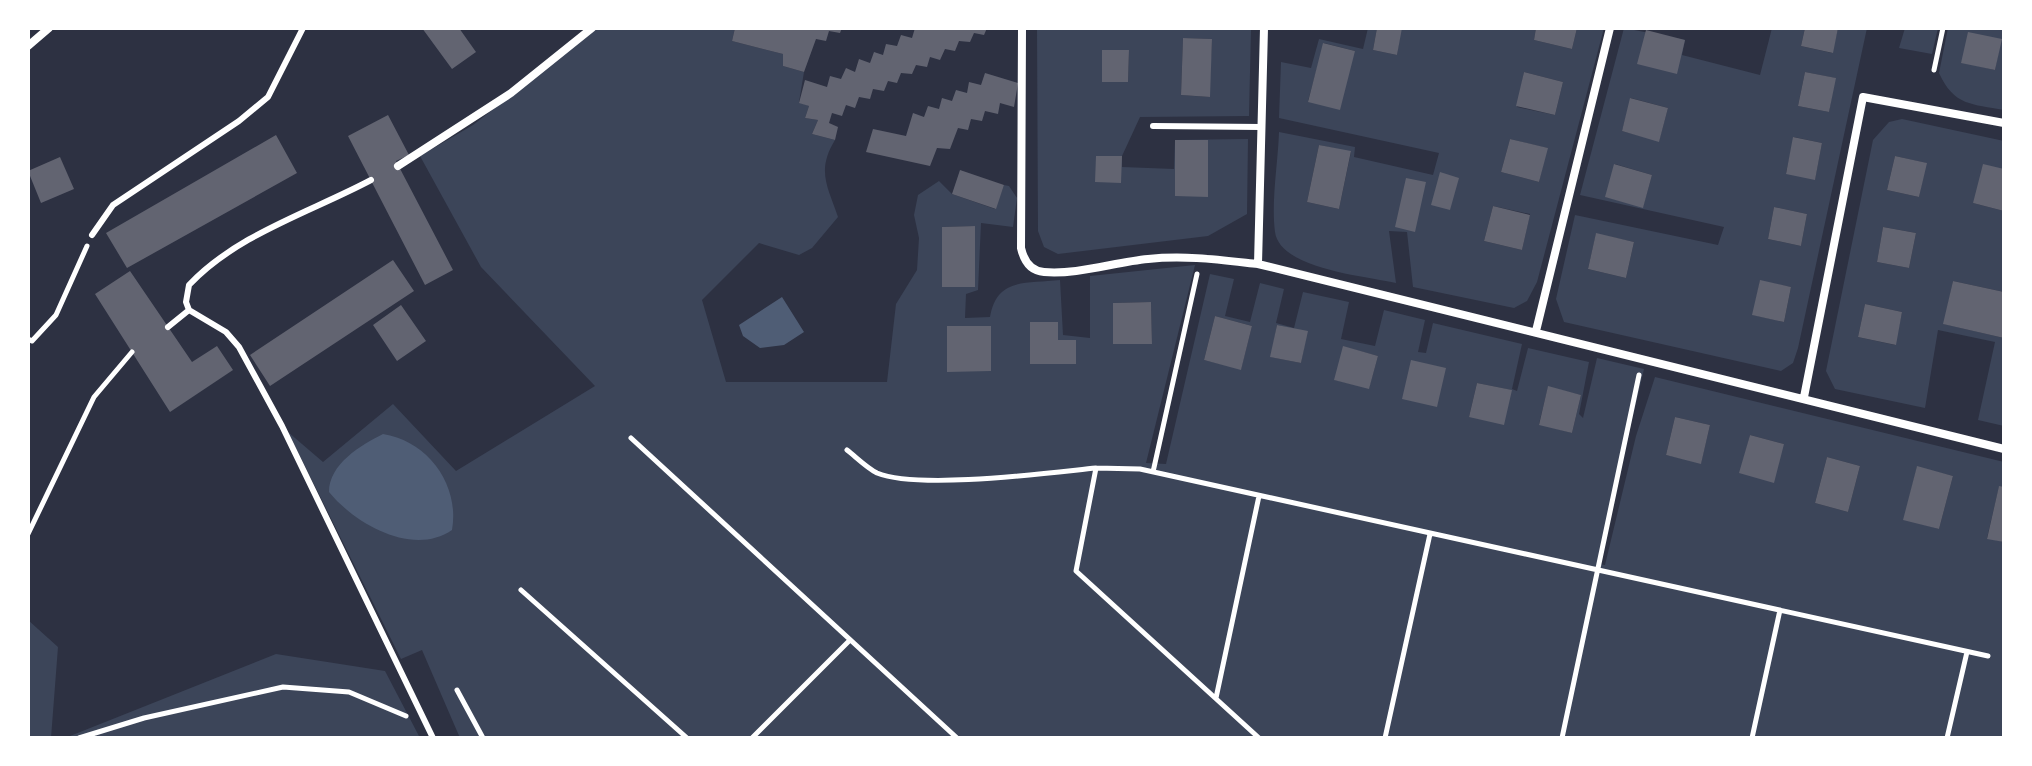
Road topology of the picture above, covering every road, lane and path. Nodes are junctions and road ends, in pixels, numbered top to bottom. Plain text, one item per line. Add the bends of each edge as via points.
1 (49, 28) edge
2 (303, 28) edge
3 (592, 28) edge
4 (1022, 28) edge
5 (1264, 28) edge
6 (1610, 28) edge
7 (1943, 28) edge
8 (28, 46) edge
9 (1934, 70) dead end
10 (2004, 123) edge
11 (1153, 126) dead end
12 (1261, 127) junction
13 (398, 166) dead end
14 (371, 180) dead end
15 (92, 235) joint
16 (1200, 257) junction
17 (1258, 264) junction
18 (189, 310) junction
19 (168, 327) dead end
20 (1536, 331) junction
21 (28, 339) edge
22 (132, 352) dead end
23 (1642, 357) junction
24 (1804, 397) junction
25 (631, 438) dead end
26 (2004, 449) edge
27 (847, 450) dead end
28 (1096, 468) junction
29 (1154, 469) junction
30 (1259, 496) junction
31 (28, 534) edge
32 (1430, 534) junction
33 (1599, 572) junction
34 (521, 590) dead end
35 (1780, 610) junction
36 (850, 640) junction
37 (1967, 652) junction
38 (1988, 656) dead end
39 (457, 690) dead end
40 (1216, 699) junction
41 (432, 736) edge
42 (79, 738) edge
43 (483, 738) edge
44 (687, 738) edge
45 (752, 738) edge
46 (957, 738) edge
47 (1259, 738) edge
48 (1385, 738) edge
49 (1562, 738) edge
50 (1752, 738) edge
51 (1947, 738) edge

1 - 8 street
2 - 15 lane via 268,97 113,205
3 - 13 street via 511,93
4 - 16 street via 1023,259 1042,272
5 - 12 street
6 - 20 street
7 - 9 path
10 - 24 street via 1863,97
11 - 12 lane
12 - 17 street
14 - 18 lane via 273,227 216,262 189,285
15 - 21 path via 56,315 32,341
16 - 17 street
16 - 29 path
17 - 20 street
18 - 19 lane
18 - 41 lane via 226,332 239,347
20 - 23 street
22 - 31 path via 94,397
23 - 24 street
23 - 33 path
24 - 26 street
25 - 36 path
27 - 28 path via 877,473 916,479
28 - 29 path
28 - 40 path via 1076,571
29 - 30 path
30 - 32 path
30 - 40 path
32 - 33 path
32 - 48 path
33 - 35 path
33 - 49 path
34 - 44 path
35 - 37 path
35 - 50 path
36 - 45 path
36 - 46 path
37 - 38 path
37 - 51 path
39 - 43 path
40 - 47 path
41 - 42 path via 403,714 349,692 283,687

